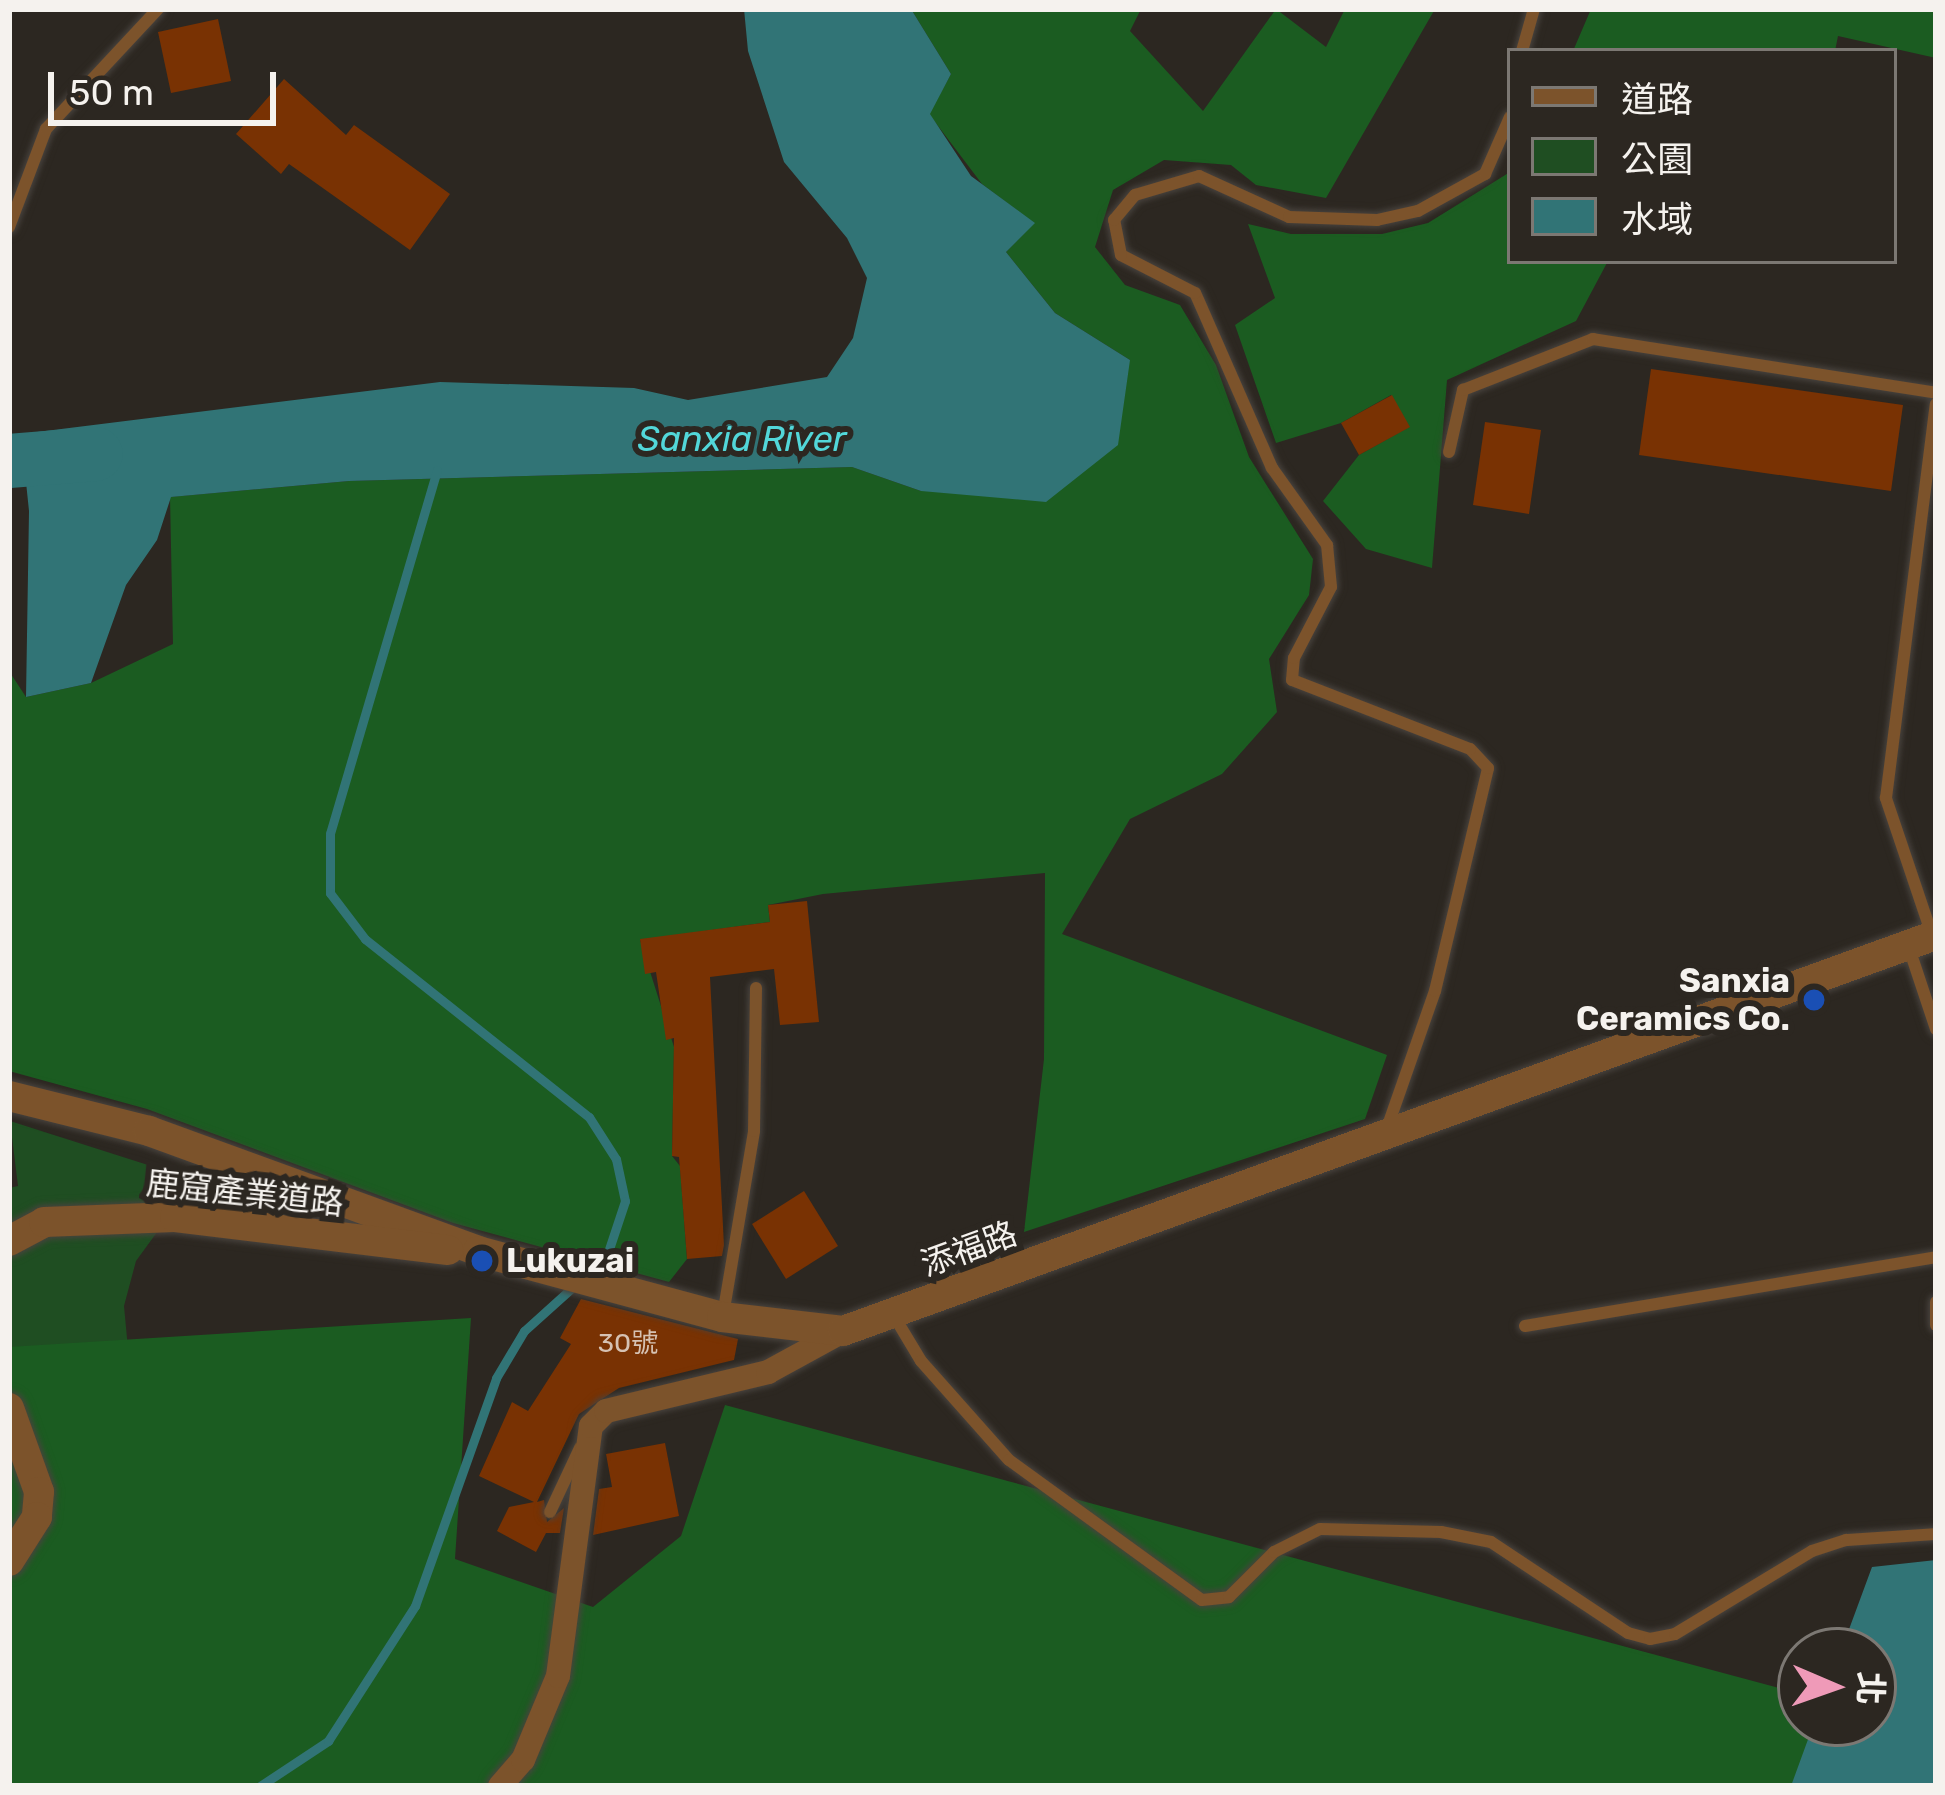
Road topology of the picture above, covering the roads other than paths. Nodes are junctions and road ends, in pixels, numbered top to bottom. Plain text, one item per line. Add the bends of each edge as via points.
1 (158, 9) edge
2 (1534, 9) edge
3 (1523, 48) edge
4 (1507, 123) edge
5 (9, 227) edge
6 (1936, 393) edge
7 (1936, 404) edge
8 (1450, 452) dead end
9 (1926, 938) edge
10 (756, 988) dead end
11 (1936, 1029) edge
12 (9, 1096) edge
13 (1384, 1135) junction
14 (9, 1241) edge
15 (478, 1251) junction
16 (1936, 1257) edge
17 (1936, 1302) edge
18 (893, 1315) junction
19 (722, 1317) junction
20 (1936, 1325) edge
21 (1525, 1326) dead end
22 (843, 1330) junction
23 (9, 1408) edge
24 (590, 1426) junction
25 (550, 1512) dead end
26 (1936, 1534) edge
27 (9, 1562) edge
28 (500, 1786) edge

1 - 5 lane via 46,129
2 - 3 lane
4 - 13 lane via 1486,173 1418,211 1377,220 1289,217 1199,176 1135,195 1114,220 1121,255 1196,292 1272,468 1327,545 1331,587 1294,658 1292,680 1470,748 1488,768 1435,991
6 - 8 lane via 1593,339 1463,390
7 - 9 lane via 1886,798
9 - 11 lane
9 - 13 street, 添福路
10 - 19 lane via 754,1131
12 - 15 street, 添福路 via 149,1131
13 - 18 street, 添福路
14 - 15 street, 鹿窟產業道路 via 44,1222 175,1217 400,1249
15 - 19 street, 添福路
16 - 21 lane
17 - 20 lane
18 - 22 street, 添福路
18 - 26 lane via 921,1361 1009,1460 1202,1600 1229,1598 1274,1552 1320,1529 1441,1532 1491,1542 1628,1634 1650,1639 1675,1634 1812,1551 1846,1540
19 - 22 street, 添福路
22 - 24 street via 767,1372 606,1411
23 - 27 street via 39,1492 37,1516
24 - 25 lane
24 - 28 street via 558,1676 523,1760

